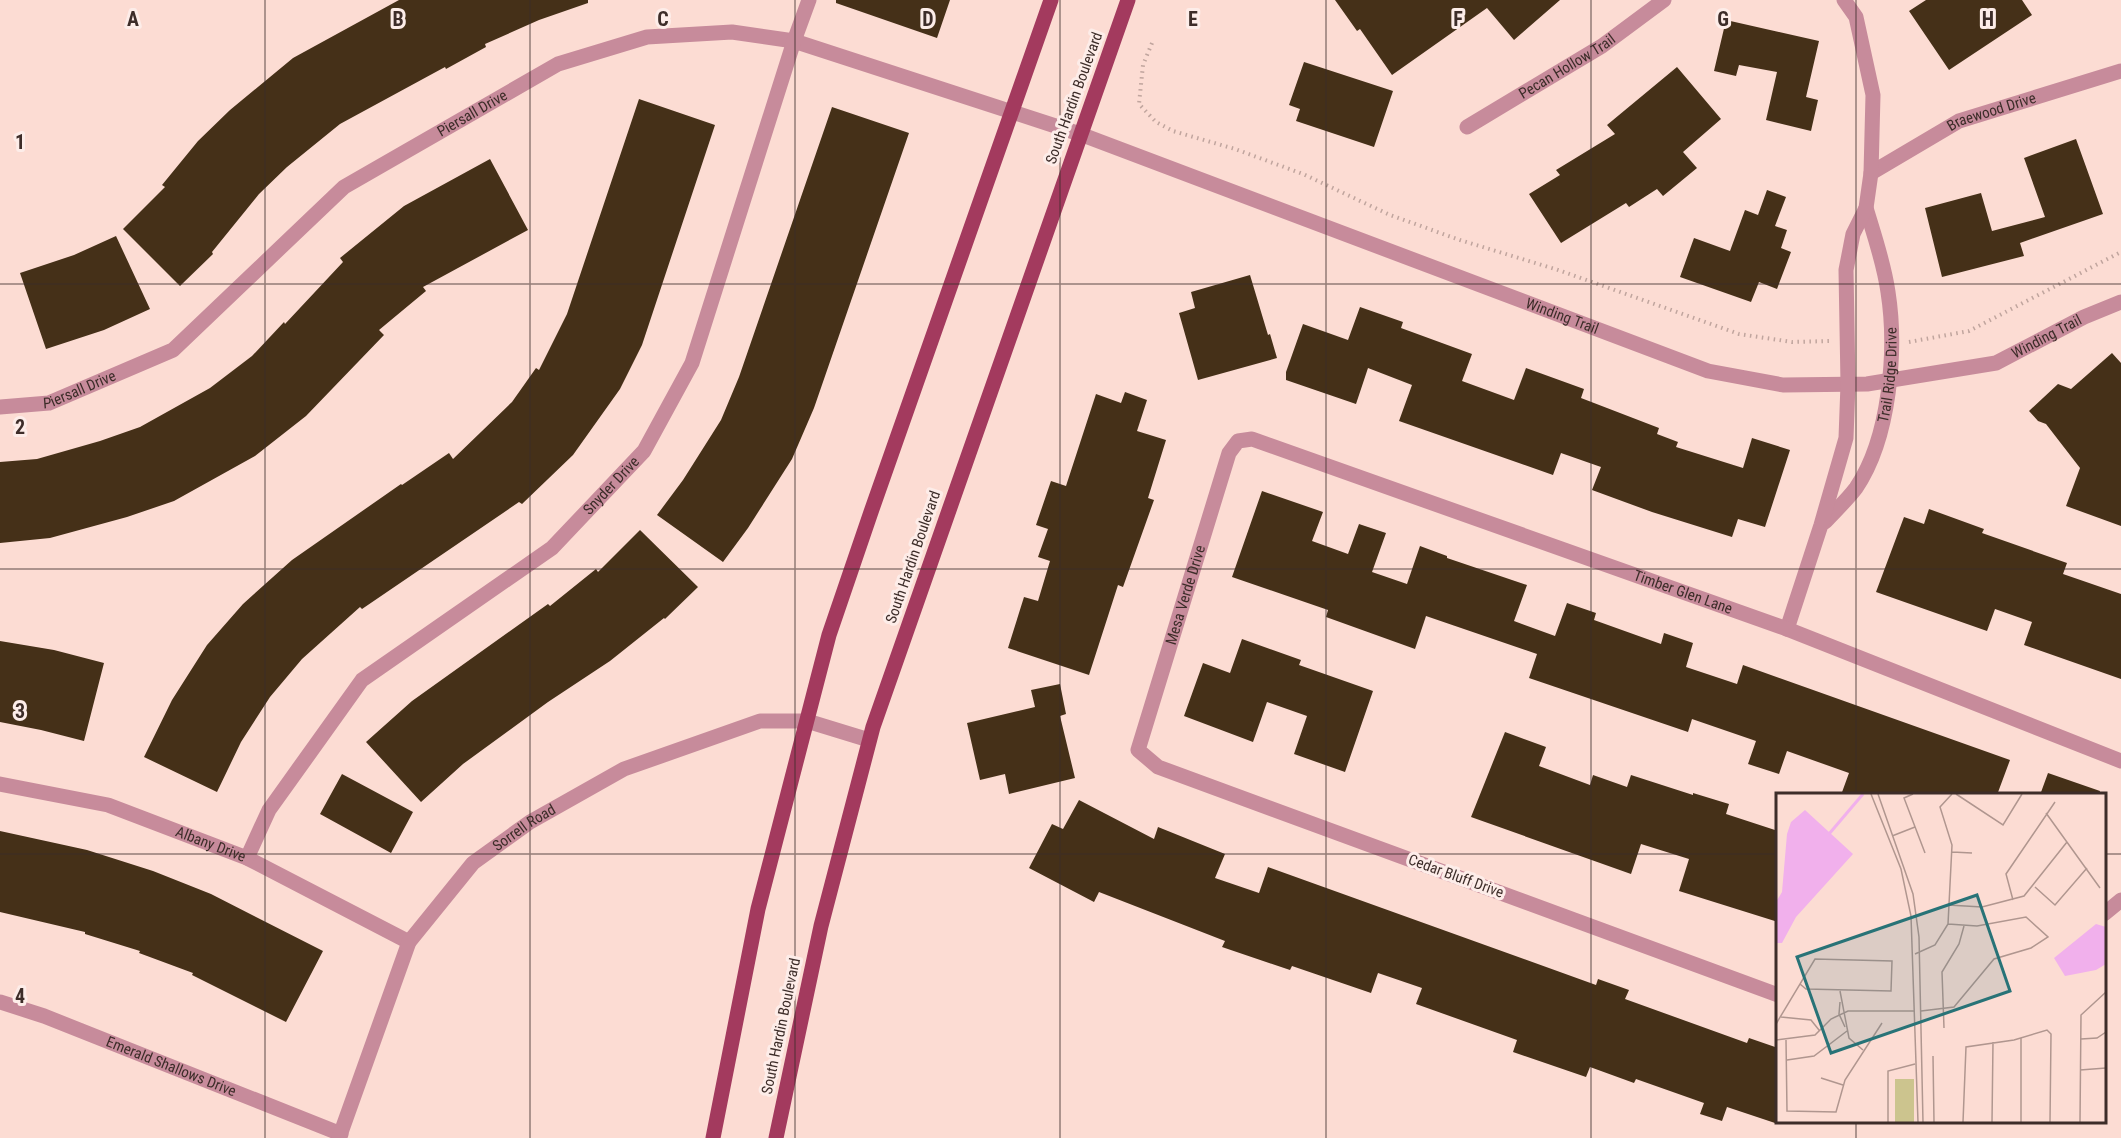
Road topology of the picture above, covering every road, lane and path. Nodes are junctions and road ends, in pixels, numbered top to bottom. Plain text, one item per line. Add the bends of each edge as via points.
1 (809, 0) edge
2 (1051, 0) edge
3 (1128, 0) edge
4 (1664, 0) edge
5 (1844, 0) edge
6 (794, 41) junction
7 (1152, 43) dead end
8 (2121, 71) edge
9 (1010, 111) junction
10 (1467, 127) dead end
11 (1080, 134) junction
12 (1871, 173) junction
13 (1866, 208) junction
14 (2121, 252) edge
15 (2121, 302) edge
16 (1847, 341) junction
17 (1891, 342) junction
18 (1890, 380) junction
19 (1848, 384) junction
20 (0, 407) edge
21 (1238, 441) joint
22 (1821, 525) junction
23 (1787, 629) junction
24 (807, 721) junction
25 (869, 740) junction
26 (1138, 750) joint
27 (2121, 761) edge
28 (0, 784) edge
29 (248, 858) junction
30 (2121, 900) edge
31 (2106, 912) edge
32 (410, 942) junction
33 (1776, 994) edge
34 (0, 1002) edge
35 (340, 1136) edge
36 (713, 1138) edge
37 (776, 1138) edge

1 - 6 street, Snyder Drive
2 - 9 main road
3 - 11 main road, South Hardin Boulevard
4 - 10 street, Pecan Hollow Trail via 1602,46
5 - 12 street, Trail Ridge Drive via 1856,17 1874,94
6 - 9 street, Piersall Drive
6 - 20 street, Piersall Drive via 732,32 647,37 558,64 344,187 173,350 49,403
6 - 29 street, Snyder Drive via 693,363 644,451 552,548 362,680 268,810
7 - 16 path via 1143,64 1139,104 1155,122 1173,131 1303,174 1390,215 1739,334 1792,342
8 - 12 street, Braewood Drive via 1959,121
9 - 11 street, Winding Trail
9 - 24 main road via 833,624
11 - 19 street, Winding Trail via 1708,371 1783,385
11 - 25 main road, South Hardin Boulevard
12 - 13 street, Trail Ridge Drive
13 - 16 street, Trail Ridge Drive via 1853,234 1846,270
13 - 17 street, Trail Ridge Drive via 1888,293
14 - 17 path via 1969,331
15 - 18 street, Winding Trail via 1996,363
16 - 19 street, Trail Ridge Drive
17 - 18 street, Trail Ridge Drive
18 - 19 street, Winding Trail
18 - 22 street, Trail Ridge Drive via 1878,446 1856,488
19 - 22 street, Trail Ridge Drive via 1846,438
21 - 23 street, Timber Glen Lane via 1252,439
21 - 26 street, Mesa Verde Drive via 1229,453
22 - 23 street, Trail Ridge Drive
23 - 27 street, Timber Glen Lane
24 - 25 street, Sorrell Road
24 - 32 street, Sorrell Road via 760,722 624,769 530,822 473,863
24 - 36 main road via 758,909
25 - 37 main road, South Hardin Boulevard via 821,926
26 - 33 street, Cedar Bluff Drive via 1158,767
28 - 29 street, Albany Drive via 108,806
29 - 32 street, Albany Drive
30 - 31 street
32 - 35 street, Sorrell Road
34 - 35 street, Emerald Shallows Drive via 45,1016

